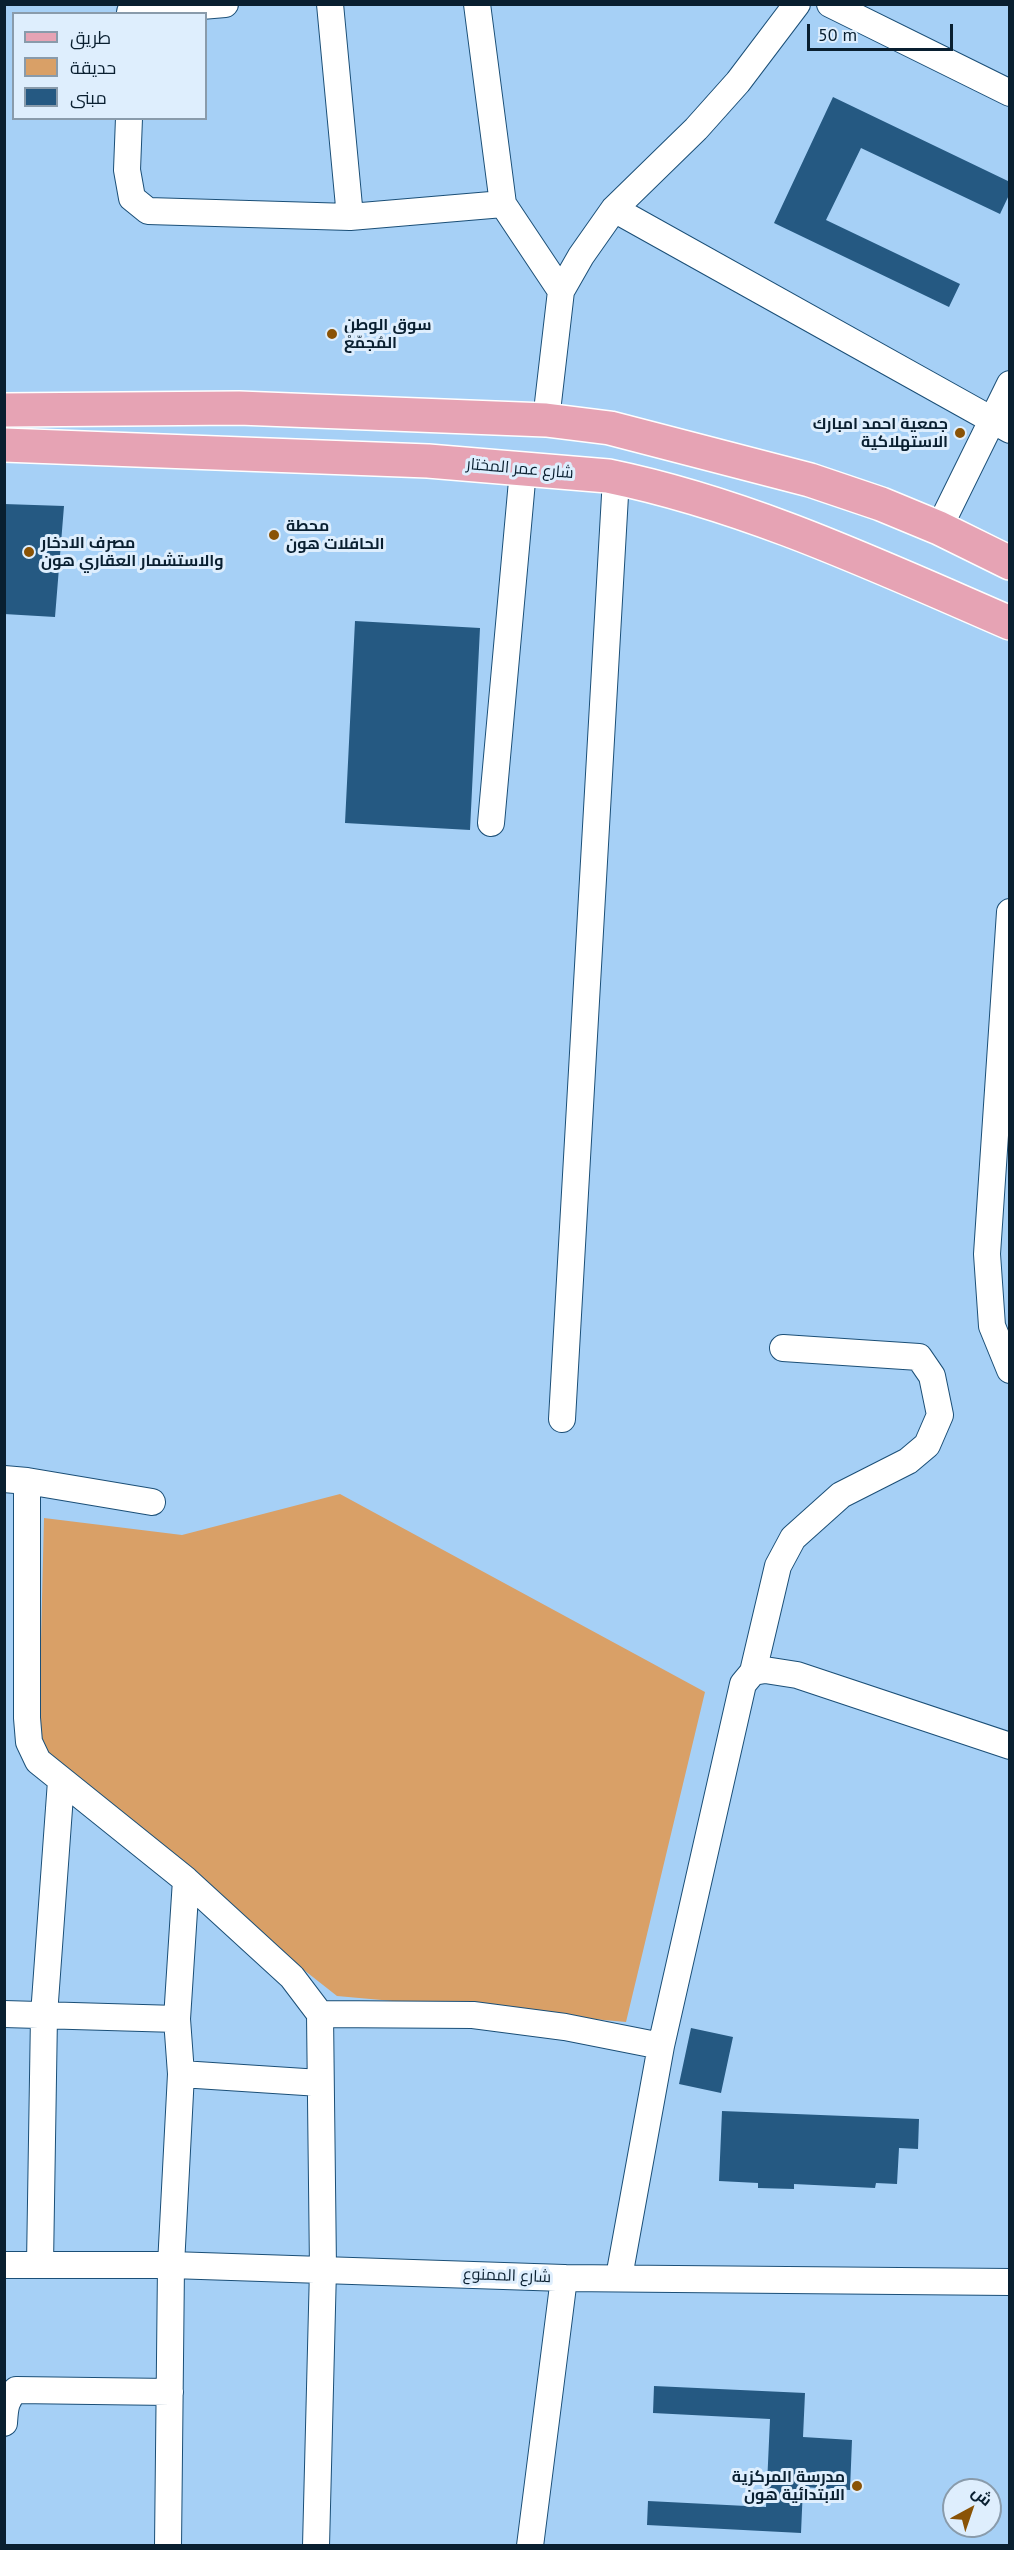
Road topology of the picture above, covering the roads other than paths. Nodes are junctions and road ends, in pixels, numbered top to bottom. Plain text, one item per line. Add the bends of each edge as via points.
1 (225, 4) edge
2 (330, 4) edge
3 (477, 4) edge
4 (797, 4) edge
5 (830, 4) edge
6 (130, 10) edge
7 (1010, 93) edge
8 (129, 120) edge
9 (503, 204) junction
10 (614, 209) junction
11 (350, 217) junction
12 (561, 291) junction
13 (1010, 384) edge
14 (4, 395) edge
15 (4, 410) edge
16 (42, 410) junction
17 (546, 420) junction
18 (1001, 425) edge
19 (638, 434) junction
20 (7, 446) edge
21 (524, 470) junction
22 (625, 480) junction
23 (939, 528) junction
24 (1010, 563) edge
25 (1010, 623) edge
26 (491, 823) dead end
27 (1010, 912) edge
28 (783, 1348) dead end
29 (1010, 1370) edge
30 (562, 1419) dead end
31 (16, 1480) edge
32 (152, 1502) dead end
33 (753, 1672) junction
34 (1010, 1746) edge
35 (61, 1781) junction
36 (186, 1880) junction
37 (4, 2014) edge
38 (320, 2014) junction
39 (44, 2015) junction
40 (177, 2019) junction
41 (661, 2046) junction
42 (182, 2074) junction
43 (320, 2083) junction
44 (40, 2264) junction
45 (4, 2265) edge
46 (171, 2265) junction
47 (323, 2269) junction
48 (619, 2277) junction
49 (564, 2278) junction
50 (1010, 2282) edge
51 (170, 2392) junction
52 (4, 2423) edge
53 (168, 2546) edge
54 (316, 2546) edge
55 (530, 2546) edge

1 - 6 street
2 - 11 street
3 - 9 street
4 - 10 street via 731,90
5 - 7 street
8 - 11 street via 127,170 132,198 148,211
9 - 11 street
9 - 12 street
10 - 12 street
10 - 18 street
12 - 17 street
13 - 18 street
14 - 16 main road
15 - 16 main road
16 - 17 main road via 239,408
17 - 19 main road
18 - 23 street
19 - 22 main road
19 - 23 main road via 810,480
20 - 21 main road, شارع عمر المختار via 428,461
21 - 22 main road, شارع عمر المختار
21 - 26 street
22 - 25 main road, شارع عمر المختار via 804,534
22 - 30 street
23 - 24 main road
27 - 29 street via 987,1254 992,1326
28 - 33 street via 919,1357 932,1376 940,1415 927,1445 908,1461 841,1496 793,1538 778,1566
31 - 32 street
31 - 35 street via 29,1742 38,1761
33 - 34 street via 797,1675
33 - 41 street via 743,1684
35 - 36 street
35 - 39 street
36 - 38 street via 292,1977
36 - 40 street
37 - 39 street
38 - 41 street via 473,2015 565,2027
38 - 43 street
39 - 40 street
39 - 44 street
40 - 42 street
41 - 48 street
42 - 43 street
42 - 46 street
43 - 47 street
44 - 45 street, شارع الممنوع
44 - 46 street, شارع الممنوع
46 - 47 street, شارع الممنوع
46 - 51 street
47 - 49 street, شارع الممنوع
47 - 54 street
48 - 49 street, شارع الممنوع
48 - 50 street, شارع الممنوع
49 - 55 street
51 - 52 street via 16,2390 6,2404
51 - 53 street

